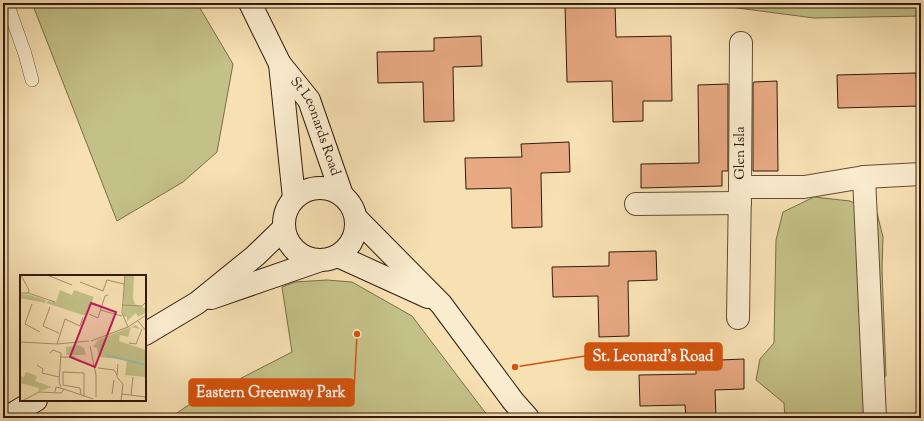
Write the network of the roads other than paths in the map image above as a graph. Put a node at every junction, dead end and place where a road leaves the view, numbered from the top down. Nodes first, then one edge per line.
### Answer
1 (7, 3) edge
2 (250, 3) edge
3 (741, 43) dead end
4 (280, 64) junction
5 (32, 80) dead end
6 (921, 174) edge
7 (864, 176) junction
8 (342, 195) junction
9 (740, 195) junction
10 (294, 198) junction
11 (636, 204) dead end
12 (356, 218) junction
13 (283, 229) junction
14 (328, 258) junction
15 (197, 303) junction
16 (441, 304) junction
17 (738, 318) dead end
18 (146, 333) edge
19 (34, 401) edge
20 (6, 418) edge
21 (528, 418) edge
22 (875, 418) edge

1 - 5 lane
2 - 4 street, St Leonards Road
3 - 9 street, Glen Isla
4 - 8 street, St Leonards Road
4 - 10 street, St Leonards Road
6 - 7 street, Glen Isla
7 - 9 street, Glen Isla
7 - 22 street
8 - 10 street
8 - 12 street
9 - 11 street
9 - 17 street
10 - 13 street
12 - 14 street
12 - 16 street
13 - 14 street
13 - 15 street
14 - 15 street
14 - 16 street
15 - 18 street
16 - 21 street
19 - 20 street

